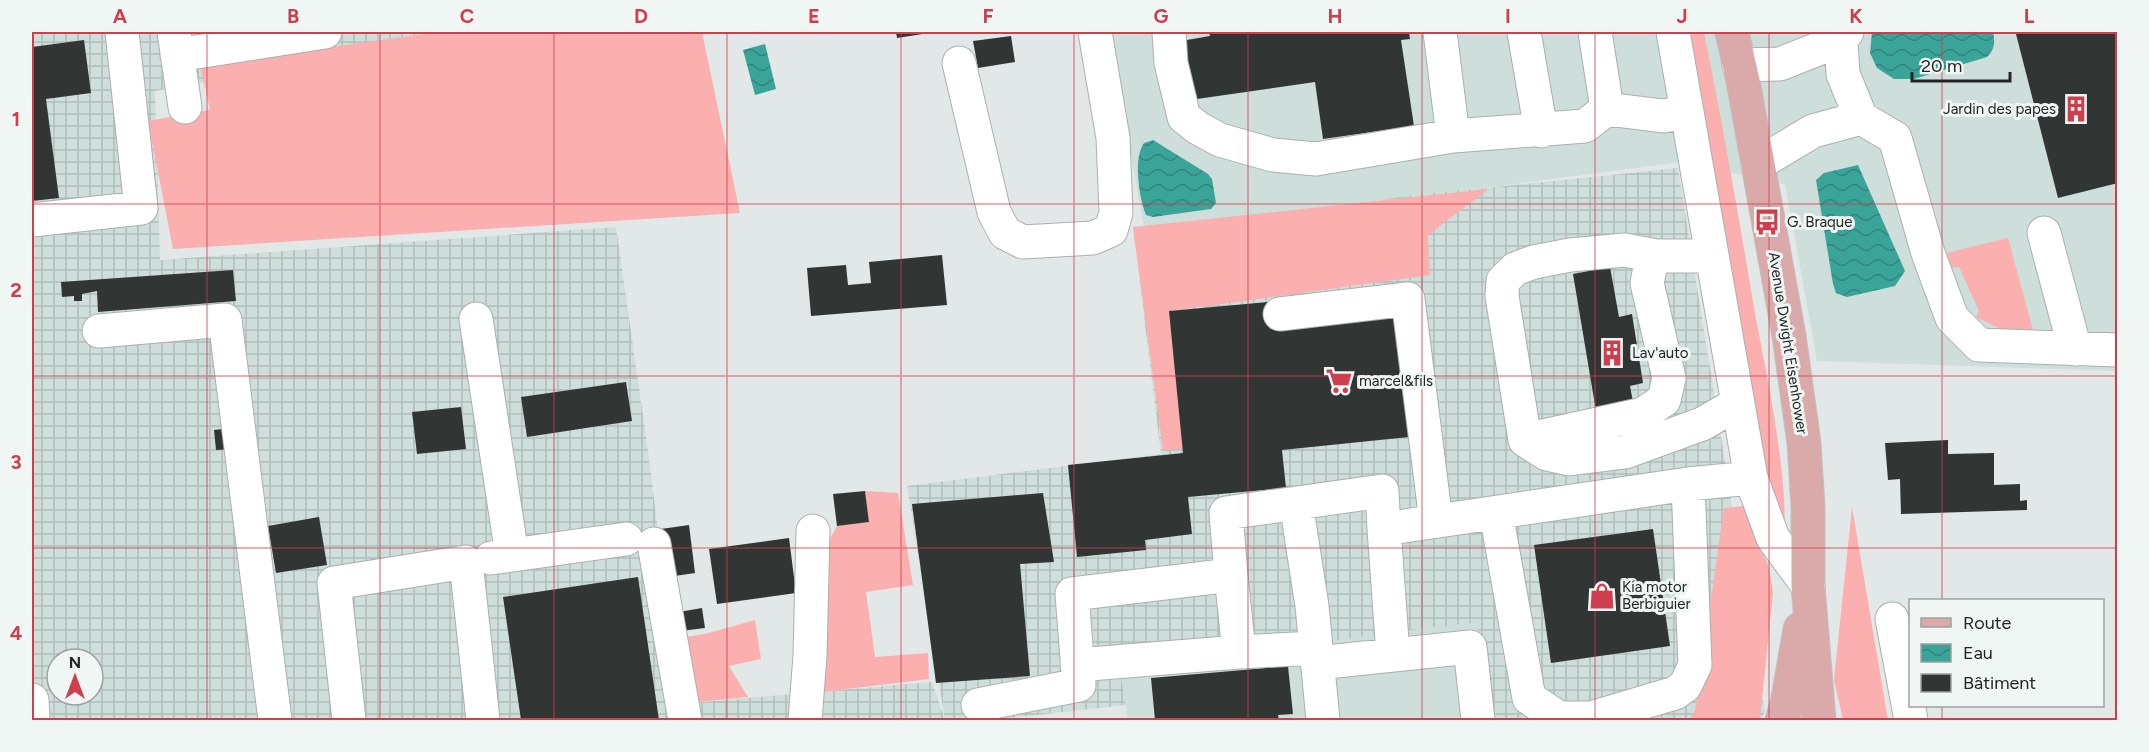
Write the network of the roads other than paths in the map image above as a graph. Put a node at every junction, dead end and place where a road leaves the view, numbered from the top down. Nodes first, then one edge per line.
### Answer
1 (122, 32) edge
2 (325, 32) edge
3 (1095, 32) edge
4 (1169, 32) edge
5 (1440, 32) edge
6 (1524, 32) edge
7 (1595, 32) edge
8 (1673, 32) edge
9 (1732, 32) edge
10 (1844, 36) edge
11 (176, 43) edge
12 (959, 63) dead end
13 (1739, 65) junction
14 (184, 107) dead end
15 (1607, 108) junction
16 (1687, 112) junction
17 (1861, 118) junction
18 (1541, 130) junction
19 (1453, 136) junction
20 (1758, 164) junction
21 (32, 220) edge
22 (2044, 233) dead end
23 (1656, 256) junction
24 (1713, 256) junction
25 (1280, 314) dead end
26 (477, 319) dead end
27 (99, 331) dead end
28 (2075, 349) junction
29 (2118, 350) edge
30 (1737, 404) junction
31 (1525, 440) junction
32 (1750, 478) junction
33 (1688, 484) junction
34 (1296, 503) junction
35 (1496, 513) junction
36 (1436, 521) junction
37 (1384, 529) junction
38 (813, 531) dead end
39 (512, 555) junction
40 (466, 562) junction
41 (1231, 575) junction
42 (1808, 586) junction
43 (1892, 619) dead end
44 (1239, 652) junction
45 (1316, 655) junction
46 (1393, 655) junction
47 (1077, 665) junction
48 (32, 700) edge
49 (978, 705) dead end
50 (33, 720) edge
51 (274, 720) edge
52 (349, 720) edge
53 (483, 720) edge
54 (685, 720) edge
55 (805, 720) edge
56 (1323, 720) edge
57 (1478, 720) edge
58 (1782, 720) edge
59 (1819, 720) edge
60 (1911, 720) edge

1 - 21 lane
2 - 11 lane
3 - 12 lane
4 - 19 lane
5 - 19 lane
6 - 18 lane
7 - 15 lane
8 - 16 lane
9 - 13 main road, Avenue Dwight Eisenhower
10 - 13 lane
10 - 17 lane
11 - 14 lane
13 - 20 main road, Avenue Dwight Eisenhower
15 - 16 lane
15 - 18 lane
16 - 24 lane
17 - 20 lane
17 - 28 lane
18 - 19 lane
20 - 42 main road, Avenue Dwight Eisenhower
22 - 28 lane
23 - 24 lane
23 - 31 lane
23 - 31 lane
24 - 30 lane
25 - 36 lane
26 - 39 lane
27 - 51 lane
28 - 29 lane
30 - 31 lane
30 - 32 lane
32 - 33 lane
32 - 42 lane
33 - 35 lane
33 - 35 lane
34 - 37 lane
34 - 41 lane
34 - 45 lane
35 - 36 lane
36 - 37 lane
37 - 46 lane
38 - 55 lane
39 - 40 lane
39 - 54 lane
40 - 52 lane
40 - 53 lane
41 - 44 lane
41 - 47 lane
42 - 58 main road, Avenue Dwight Eisenhower
42 - 59 main road, Avenue Dwight Eisenhower
43 - 60 lane
44 - 45 lane
44 - 47 lane
45 - 46 lane
45 - 56 lane
46 - 57 lane
47 - 49 lane
48 - 50 lane

